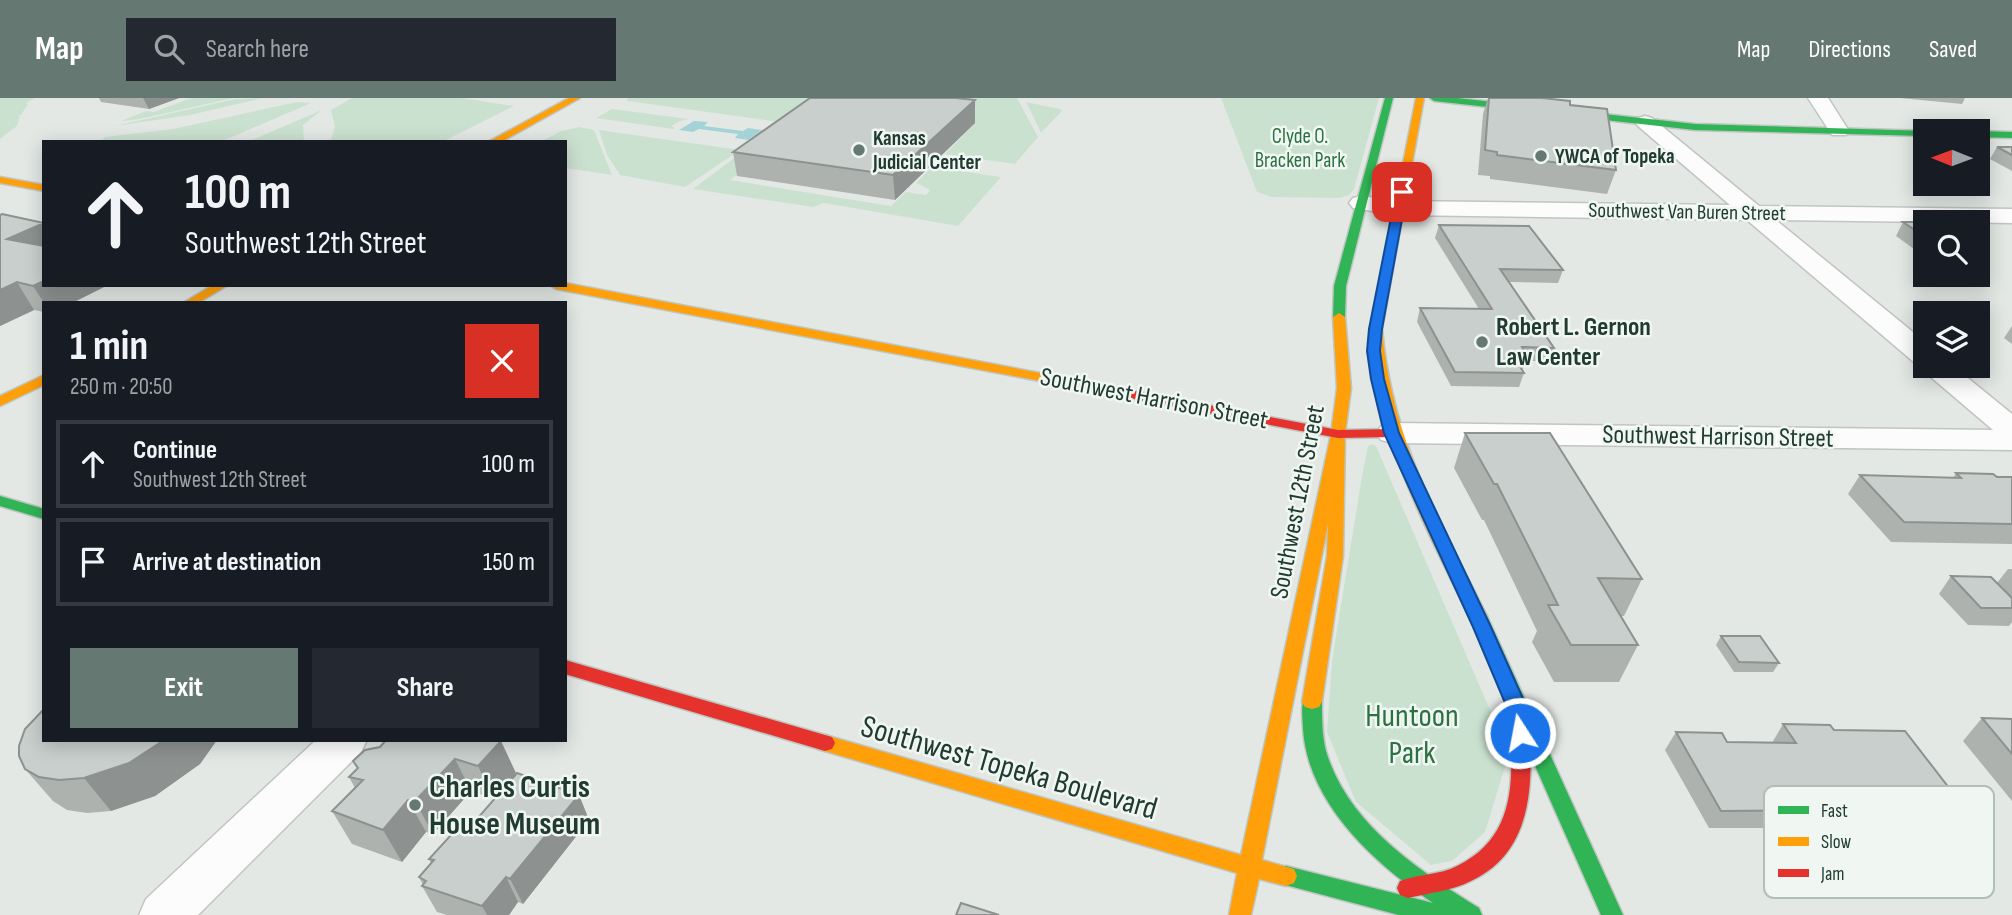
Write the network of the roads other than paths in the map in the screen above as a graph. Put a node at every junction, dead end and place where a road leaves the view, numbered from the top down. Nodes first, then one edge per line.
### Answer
1 (576, 98) edge
2 (1389, 98) edge
3 (1420, 98) edge
4 (1434, 98) edge
5 (1818, 98) edge
6 (1645, 122) junction
7 (1839, 131) junction
8 (1913, 133) edge
9 (1990, 134) edge
10 (2012, 135) edge
11 (497, 140) edge
12 (0, 180) edge
13 (42, 188) edge
14 (1361, 203) junction
15 (1398, 208) junction
16 (1753, 212) junction
17 (2012, 216) edge
18 (218, 287) edge
19 (566, 287) edge
20 (193, 301) edge
21 (1913, 347) edge
22 (1949, 378) edge
23 (42, 380) edge
24 (0, 402) edge
25 (2012, 430) edge
26 (1392, 433) junction
27 (1338, 434) junction
28 (2012, 440) edge
29 (0, 501) edge
30 (42, 513) edge
31 (567, 668) edge
32 (1518, 710) junction
33 (343, 742) edge
34 (1250, 866) junction
35 (1421, 885) junction
36 (1368, 897) junction
37 (164, 915) edge
38 (1240, 915) edge
39 (1401, 915) edge
40 (1439, 915) edge
41 (1471, 915) edge
42 (1612, 915) edge

1 - 11 main road
2 - 14 main road, Southwest 12th Street
3 - 15 main road
4 - 6 main road
5 - 7 street
6 - 7 main road
6 - 16 street
7 - 8 main road
9 - 10 main road
12 - 13 main road
14 - 15 street, Southwest Van Buren Street
14 - 27 main road, Southwest 12th Street
15 - 16 street, Southwest Van Buren Street
15 - 26 main road
16 - 17 street, Southwest Van Buren Street
16 - 21 street
18 - 20 main road
19 - 27 main road, Southwest Harrison Street
22 - 25 street
23 - 24 main road
26 - 27 main road, Southwest Harrison Street
26 - 28 street, Southwest Harrison Street
26 - 32 main road
27 - 34 main road, Southwest 12th Street
27 - 35 main road
29 - 30 main road
31 - 34 main road, Southwest Topeka Boulevard
32 - 35 main road
32 - 42 main road
33 - 37 street
34 - 36 main road, Southwest Topeka Boulevard
34 - 38 main road, Southwest 12th Street
35 - 36 main road
35 - 41 main road
36 - 39 main road
36 - 40 main road, Southwest Topeka Boulevard

